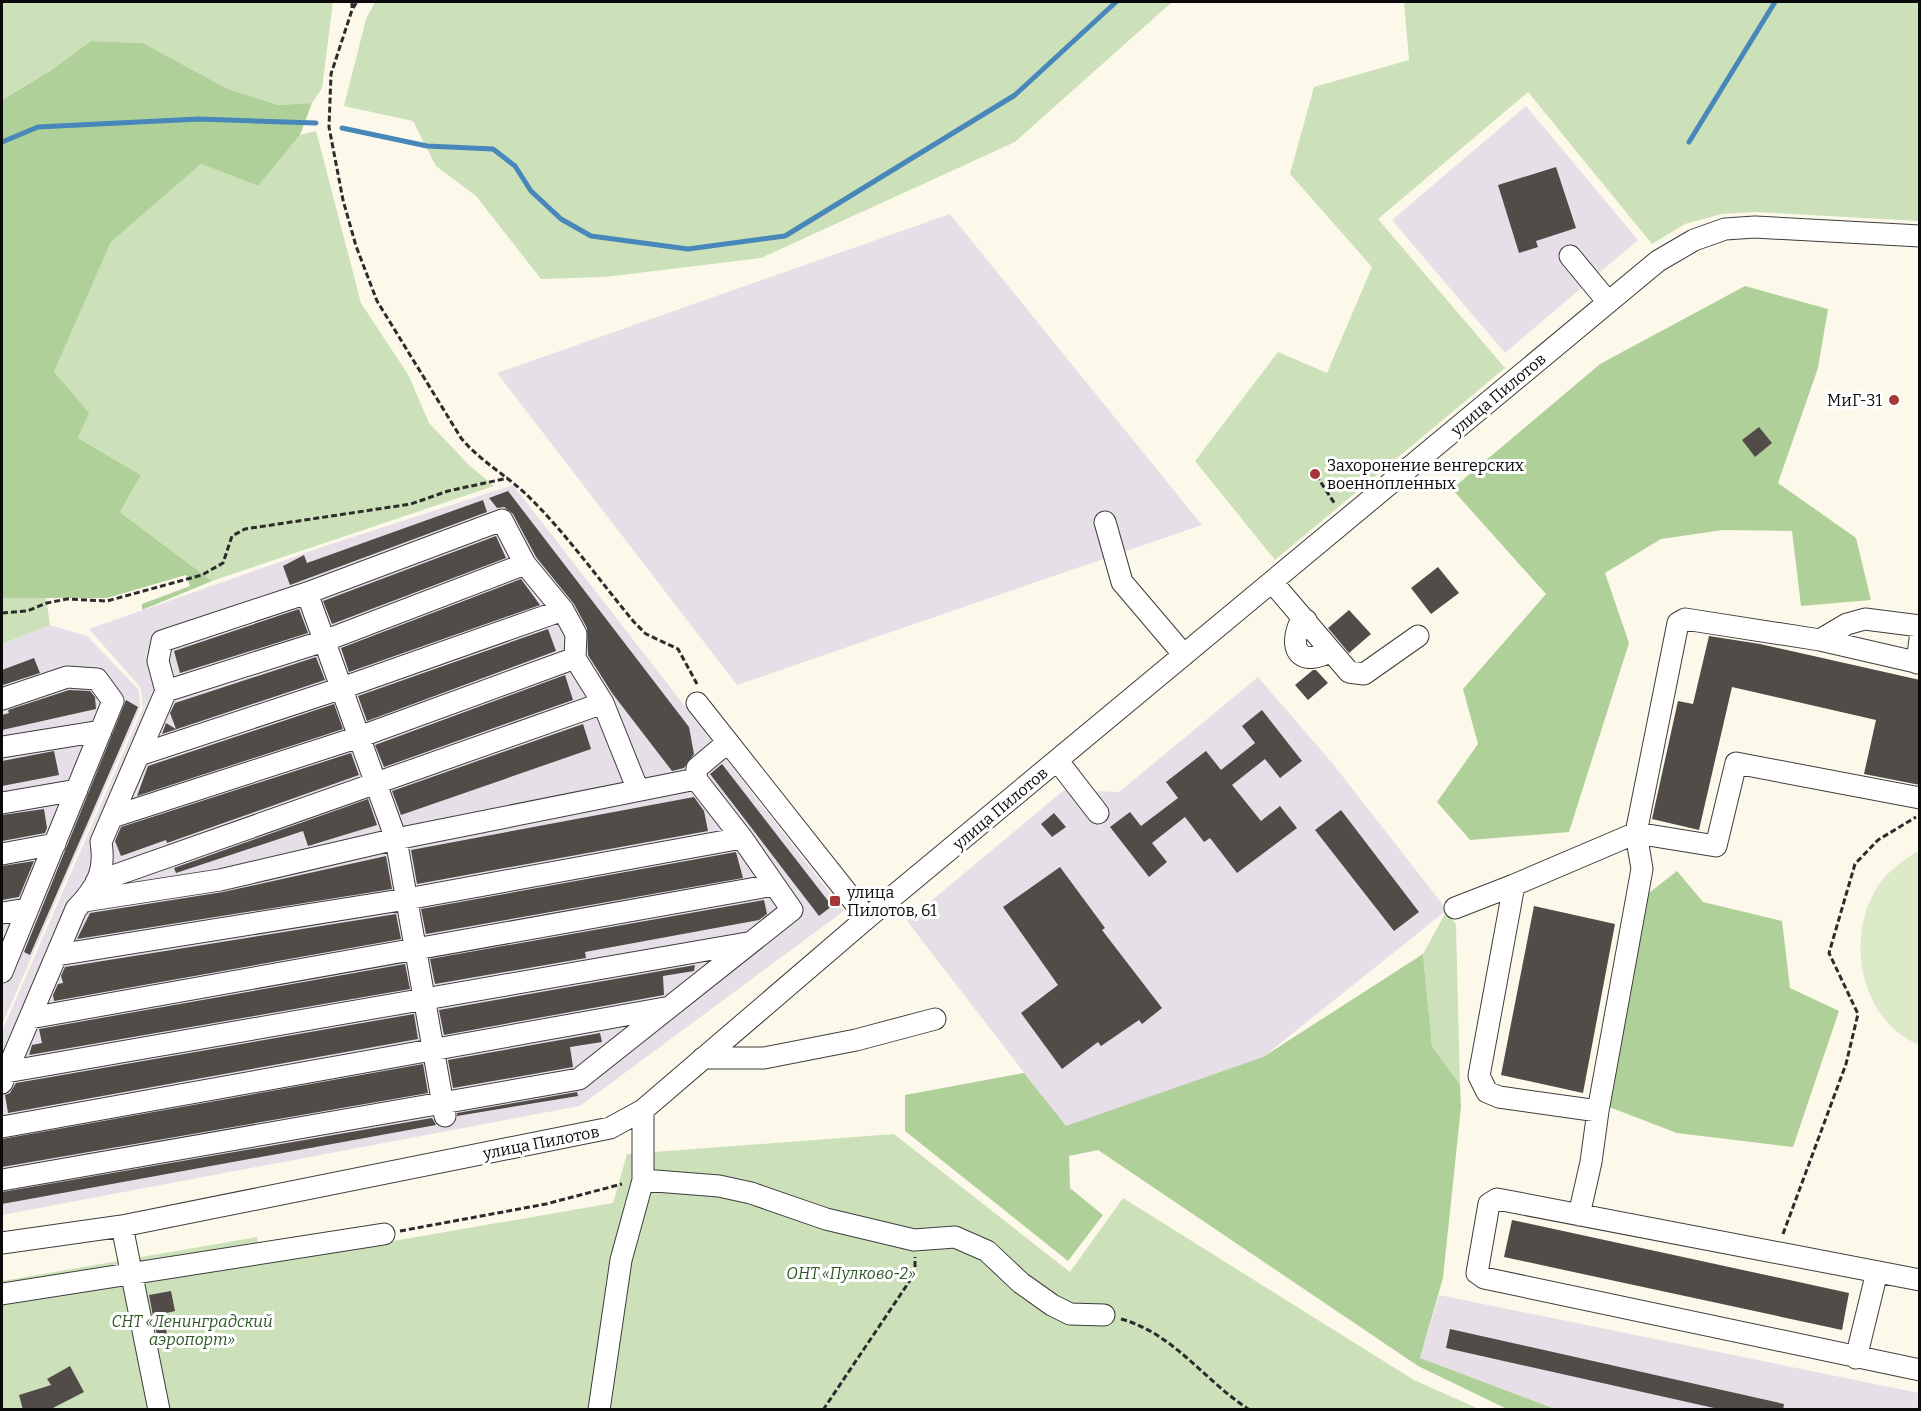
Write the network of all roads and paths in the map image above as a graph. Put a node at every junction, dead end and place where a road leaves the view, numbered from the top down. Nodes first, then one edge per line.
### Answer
1 (352, 2) edge
2 (357, 2) edge
3 (352, 10) junction
4 (1920, 236) edge
5 (1570, 256) dead end
6 (1608, 302) junction
7 (1316, 475) dead end
8 (508, 478) junction
9 (1346, 520) junction
10 (1105, 522) dead end
11 (525, 564) junction
12 (1272, 582) junction
13 (308, 593) junction
14 (563, 610) junction
15 (2, 613) edge
16 (1920, 626) edge
17 (1418, 636) dead end
18 (1920, 639) edge
19 (1820, 640) junction
20 (324, 641) junction
21 (1184, 655) junction
22 (575, 658) junction
23 (1918, 663) edge
24 (342, 688) junction
25 (166, 692) junction
26 (2, 699) edge
27 (603, 703) junction
28 (697, 703) joint
29 (101, 731) junction
30 (359, 737) junction
31 (728, 742) junction
32 (2, 747) edge
33 (139, 754) junction
34 (1057, 760) junction
35 (696, 779) junction
36 (377, 785) junction
37 (77, 790) junction
38 (638, 790) junction
39 (1920, 798) edge
40 (2, 803) edge
41 (1098, 813) dead end
42 (1920, 815) edge
43 (112, 817) junction
44 (1636, 833) junction
45 (742, 838) junction
46 (396, 839) junction
47 (55, 844) junction
48 (2, 854) edge
49 (96, 882) junction
50 (774, 885) junction
51 (1514, 885) junction
52 (407, 898) junction
53 (84, 901) junction
54 (1455, 908) dead end
55 (27, 909) junction
56 (2, 913) edge
57 (867, 918) junction
58 (751, 942) junction
59 (416, 950) junction
60 (57, 955) junction
61 (2, 970) edge
62 (425, 1000) junction
63 (669, 1007) junction
64 (30, 1018) junction
65 (935, 1019) dead end
66 (434, 1050) junction
67 (703, 1059) junction
68 (4, 1077) edge
69 (444, 1108) junction
70 (643, 1110) junction
71 (1598, 1111) junction
72 (2, 1127) edge
73 (2, 1180) edge
74 (643, 1180) junction
75 (1579, 1215) junction
76 (123, 1226) junction
77 (384, 1234) joint
78 (914, 1240) junction
79 (2, 1243) edge
80 (1776, 1252) junction
81 (1877, 1272) junction
82 (132, 1274) junction
83 (1920, 1280) edge
84 (2, 1294) edge
85 (1104, 1315) joint
86 (1856, 1358) junction
87 (1920, 1370) edge
88 (159, 1410) edge
89 (599, 1410) edge
90 (823, 1410) edge
91 (1250, 1410) edge

1 - 3 path
2 - 3 path
3 - 8 path
4 - 6 street, улица Пилотов
5 - 6 street
6 - 9 street, улица Пилотов
7 - 9 path
8 - 15 path
8 - 28 path
9 - 12 street, улица Пилотов
10 - 21 street
11 - 13 street
11 - 14 street
11 - 20 street
12 - 17 street
12 - 21 street, улица Пилотов
13 - 20 street
13 - 25 street
14 - 22 street
14 - 24 street
16 - 19 street
18 - 23 street
19 - 23 street
19 - 44 street
20 - 24 street
20 - 25 street
21 - 34 street, улица Пилотов
22 - 27 street
22 - 30 street
24 - 30 street
24 - 33 street
25 - 33 street
26 - 29 street
27 - 36 street
27 - 38 street
28 - 31 street
29 - 32 street
29 - 37 street
30 - 36 street
30 - 43 street
31 - 35 street
31 - 57 street
33 - 43 street
34 - 41 street
34 - 57 street, улица Пилотов
35 - 38 street
35 - 45 street
36 - 46 street
36 - 49 street
37 - 40 street
37 - 47 street
38 - 46 street
39 - 44 street
42 - 80 path
43 - 49 street
44 - 51 street
44 - 71 street
45 - 50 street
45 - 52 street
46 - 52 street
46 - 53 street
47 - 48 street
47 - 55 street
49 - 53 street
50 - 58 street
50 - 59 street
51 - 54 street
51 - 71 street
52 - 59 street
52 - 60 street
53 - 60 street
55 - 56 street
55 - 61 street
57 - 67 street, улица Пилотов
58 - 62 street
58 - 63 street
59 - 62 street
59 - 64 street
60 - 64 street
62 - 66 street
62 - 68 street
63 - 66 street
63 - 69 street
64 - 68 street
65 - 67 street
66 - 69 street
66 - 72 street
67 - 70 street, улица Пилотов
69 - 73 street
70 - 74 street
70 - 76 street, улица Пилотов
71 - 75 street
74 - 77 path
74 - 78 street
74 - 89 street
75 - 80 street
75 - 86 street
76 - 79 street, улица Пилотов
76 - 82 street
77 - 82 street
78 - 85 street
78 - 90 path
80 - 81 street
81 - 83 street
81 - 86 street
82 - 84 street
82 - 88 street
85 - 91 path
86 - 87 street

